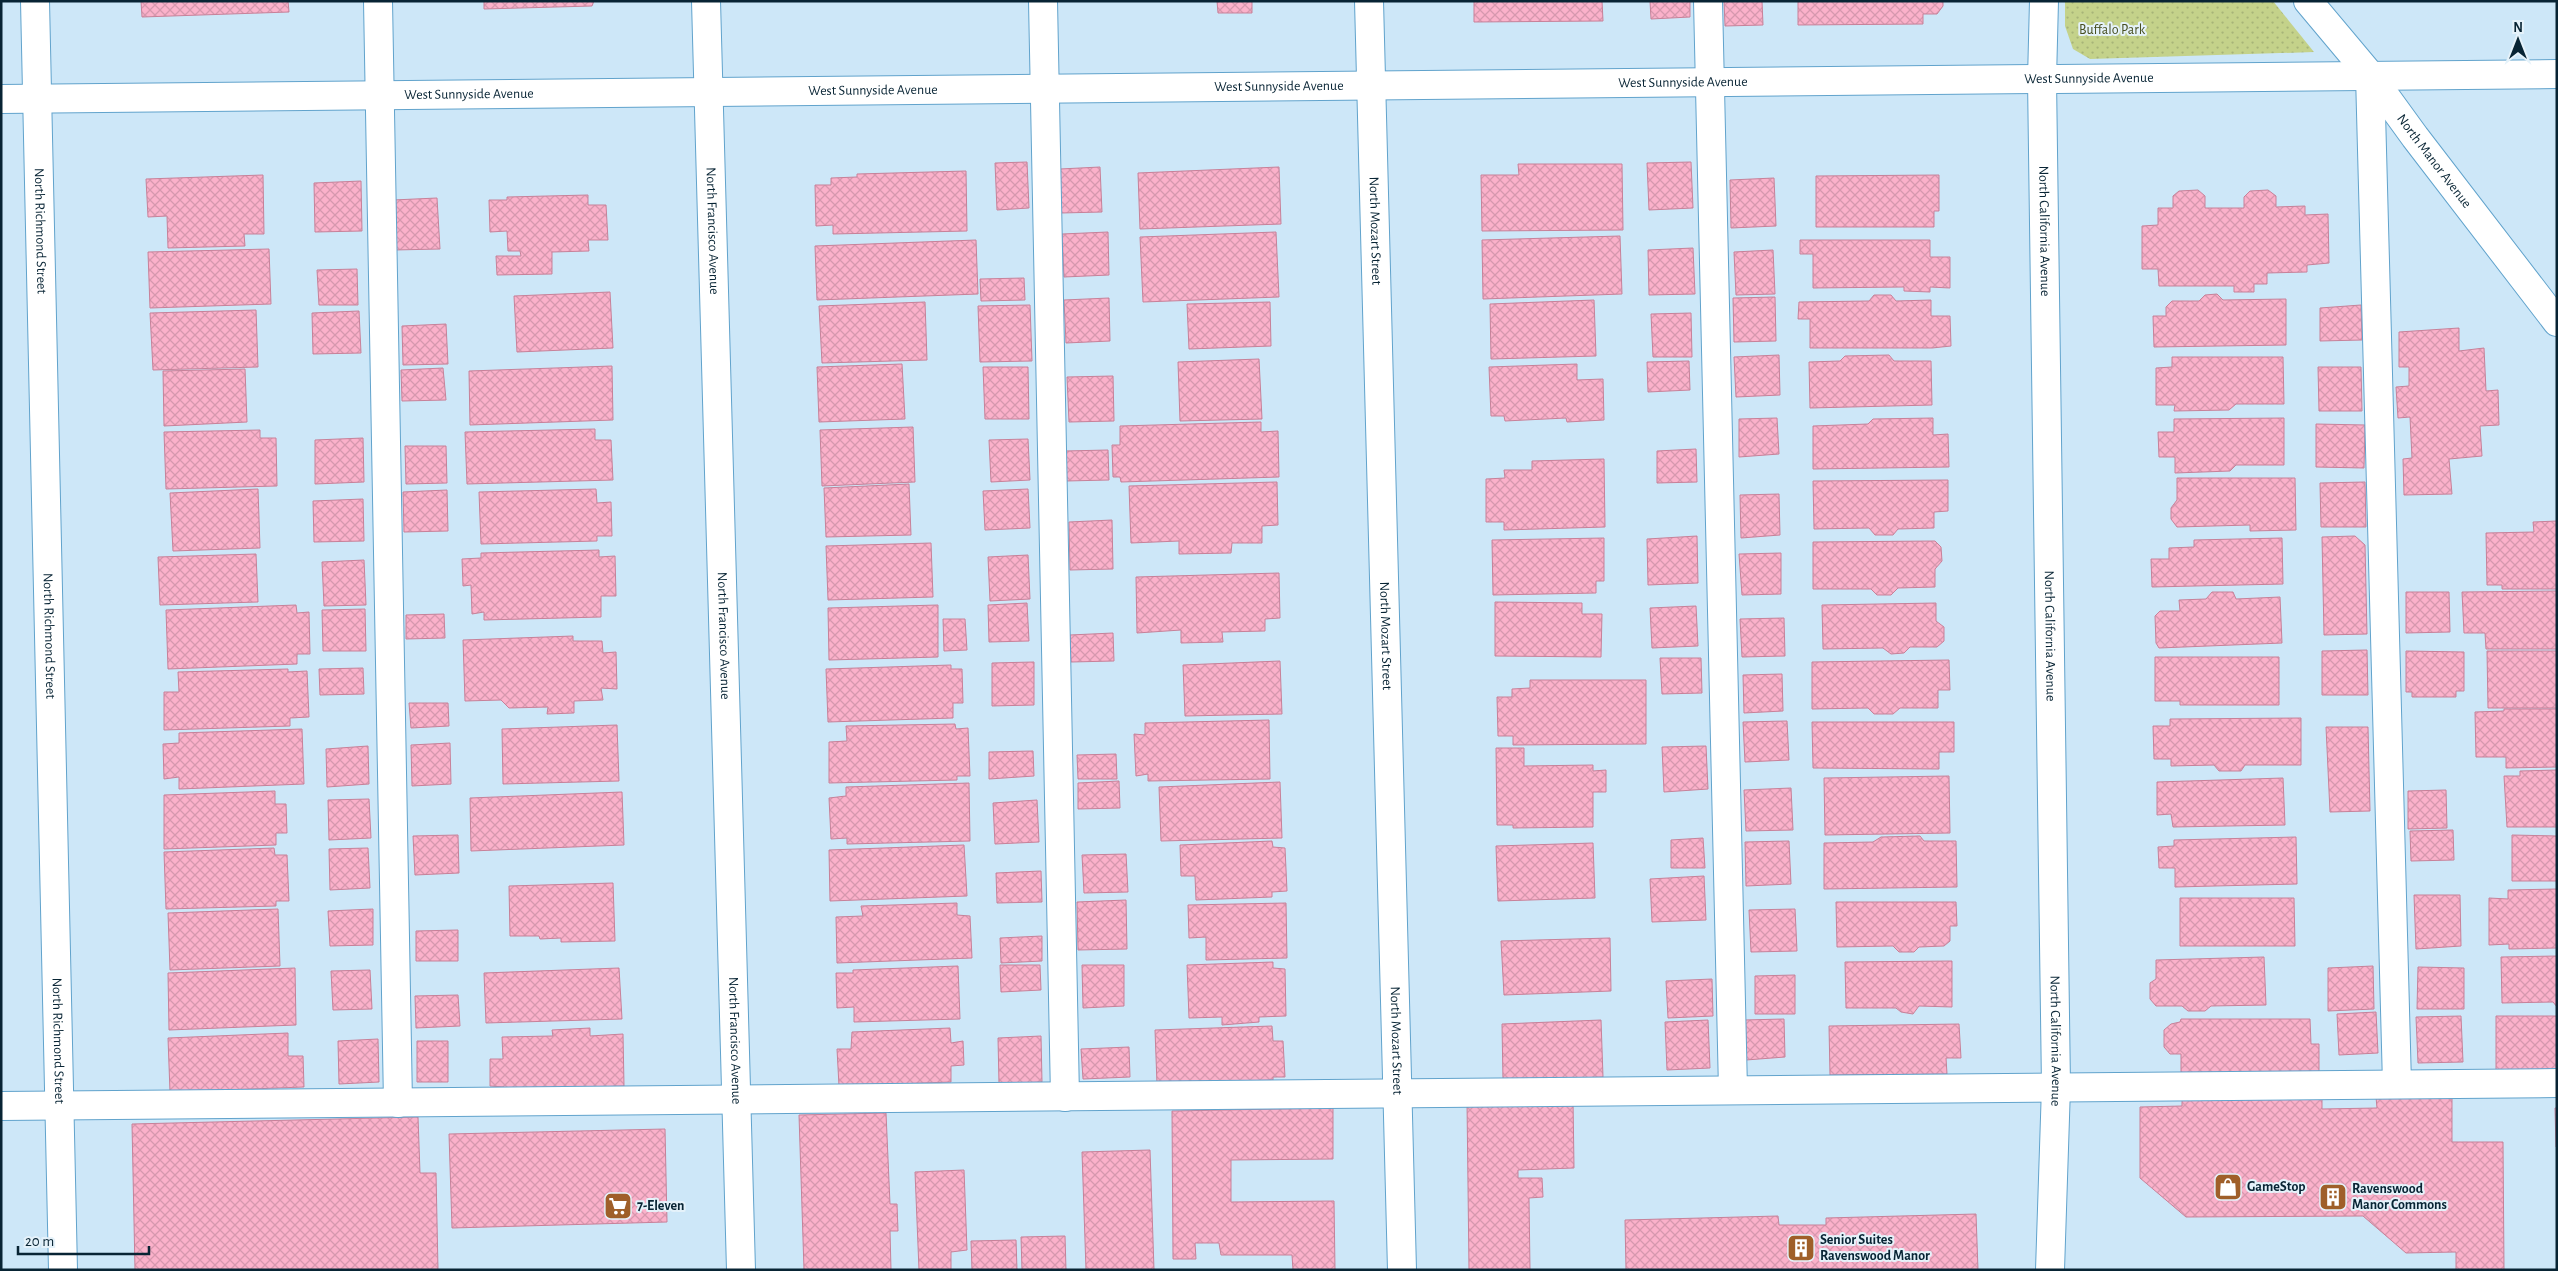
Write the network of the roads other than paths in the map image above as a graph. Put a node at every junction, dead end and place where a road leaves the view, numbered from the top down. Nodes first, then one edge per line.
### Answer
1 (35, 1) edge
2 (378, 1) edge
3 (706, 1) edge
4 (1042, 1) edge
5 (1369, 1) edge
6 (1708, 1) edge
7 (2044, 1) edge
8 (2308, 1) edge
9 (2557, 74) edge
10 (2370, 75) junction
11 (2042, 79) junction
12 (1710, 82) junction
13 (1372, 85) junction
14 (1045, 88) junction
15 (709, 92) junction
16 (381, 94) junction
17 (1, 98) edge
18 (37, 98) junction
19 (2557, 322) edge
20 (2557, 1083) edge
21 (2396, 1084) junction
22 (2056, 1087) junction
23 (1733, 1090) junction
24 (1397, 1093) junction
25 (1065, 1097) junction
26 (736, 1100) junction
27 (398, 1103) junction
28 (1, 1106) edge
29 (60, 1106) junction
30 (64, 1270) edge
31 (741, 1270) edge
32 (1402, 1270) edge
33 (2050, 1270) edge

1 - 18 street, North Richmond Street
2 - 16 street
3 - 15 street, North Francisco Avenue
4 - 14 street
5 - 13 street, North Mozart Street
6 - 12 street
7 - 11 street, North California Avenue
8 - 10 street, North Manor Avenue
9 - 10 street, West Sunnyside Avenue
10 - 11 street, West Sunnyside Avenue
10 - 19 street, North Manor Avenue
10 - 21 street
11 - 12 street, West Sunnyside Avenue
11 - 22 street, North California Avenue
12 - 13 street, West Sunnyside Avenue
12 - 23 street
13 - 14 street, West Sunnyside Avenue
13 - 24 street, North Mozart Street
14 - 15 street, West Sunnyside Avenue
14 - 25 street
15 - 16 street, West Sunnyside Avenue
15 - 26 street, North Francisco Avenue
16 - 18 street, West Sunnyside Avenue
16 - 27 street
17 - 18 street, West Sunnyside Avenue
18 - 29 street, North Richmond Street
20 - 21 street
21 - 22 street
22 - 23 street
22 - 33 street, North California Avenue
23 - 24 street
24 - 25 street
24 - 32 street, North Mozart Street
25 - 26 street
26 - 27 street
26 - 31 street, North Francisco Avenue
27 - 29 street
28 - 29 street
29 - 30 street, North Richmond Street

